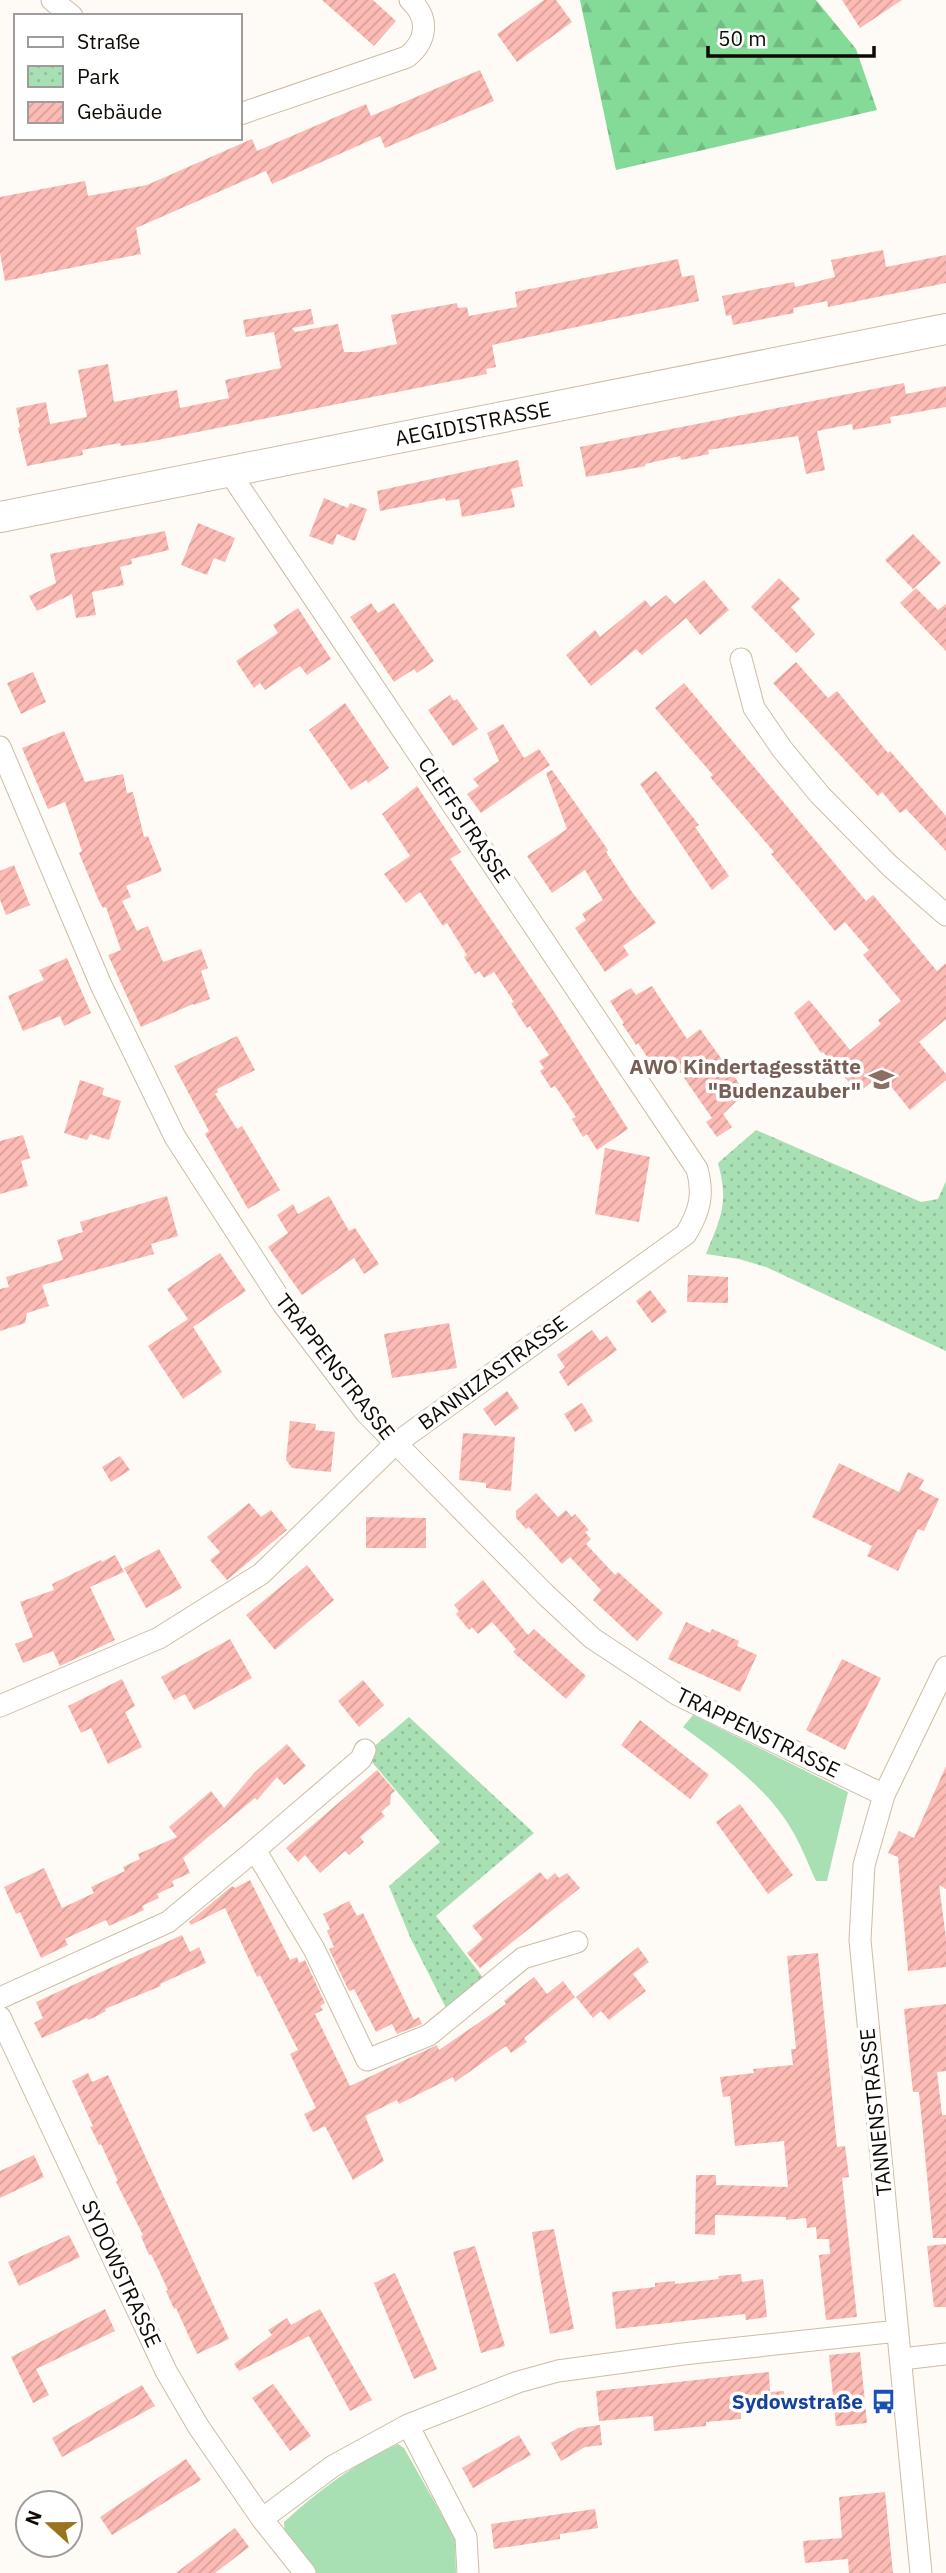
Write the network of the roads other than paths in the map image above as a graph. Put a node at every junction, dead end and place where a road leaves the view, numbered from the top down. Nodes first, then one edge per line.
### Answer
1 (52, 0) edge
2 (410, 0) edge
3 (70, 14) edge
4 (242, 113) edge
5 (946, 329) edge
6 (230, 473) junction
7 (0, 517) edge
8 (741, 659) dead end
9 (0, 747) edge
10 (946, 915) edge
11 (696, 1168) joint
12 (396, 1444) junction
13 (946, 1667) edge
14 (0, 1706) edge
15 (365, 1750) dead end
16 (884, 1795) junction
17 (255, 1850) junction
18 (577, 1942) dead end
19 (0, 1998) edge
20 (0, 2017) edge
21 (898, 2331) junction
22 (946, 2354) edge
23 (902, 2359) junction
24 (408, 2425) junction
25 (262, 2519) junction
26 (305, 2573) edge
27 (468, 2573) edge
28 (921, 2573) edge

1 - 3 street
2 - 4 street
5 - 6 street, AEGIDISTRASSE
6 - 7 street, AEGIDISTRASSE
6 - 11 street, CLEFFSTRASSE
8 - 10 street
9 - 12 street, TRAPPENSTRASSE
11 - 12 street, BANNIZASTRASSE
12 - 14 street, BANNIZASTRASSE
12 - 16 street, TRAPPENSTRASSE
13 - 16 street, TANNENSTRASSE
15 - 17 street
16 - 21 street, TANNENSTRASSE
17 - 18 street
17 - 19 street
20 - 25 street, SYDOWSTRASSE
21 - 23 street, TANNENSTRASSE
21 - 24 street
22 - 23 street
23 - 28 street, TANNENSTRASSE
24 - 25 street
24 - 27 street
25 - 26 street, SYDOWSTRASSE

